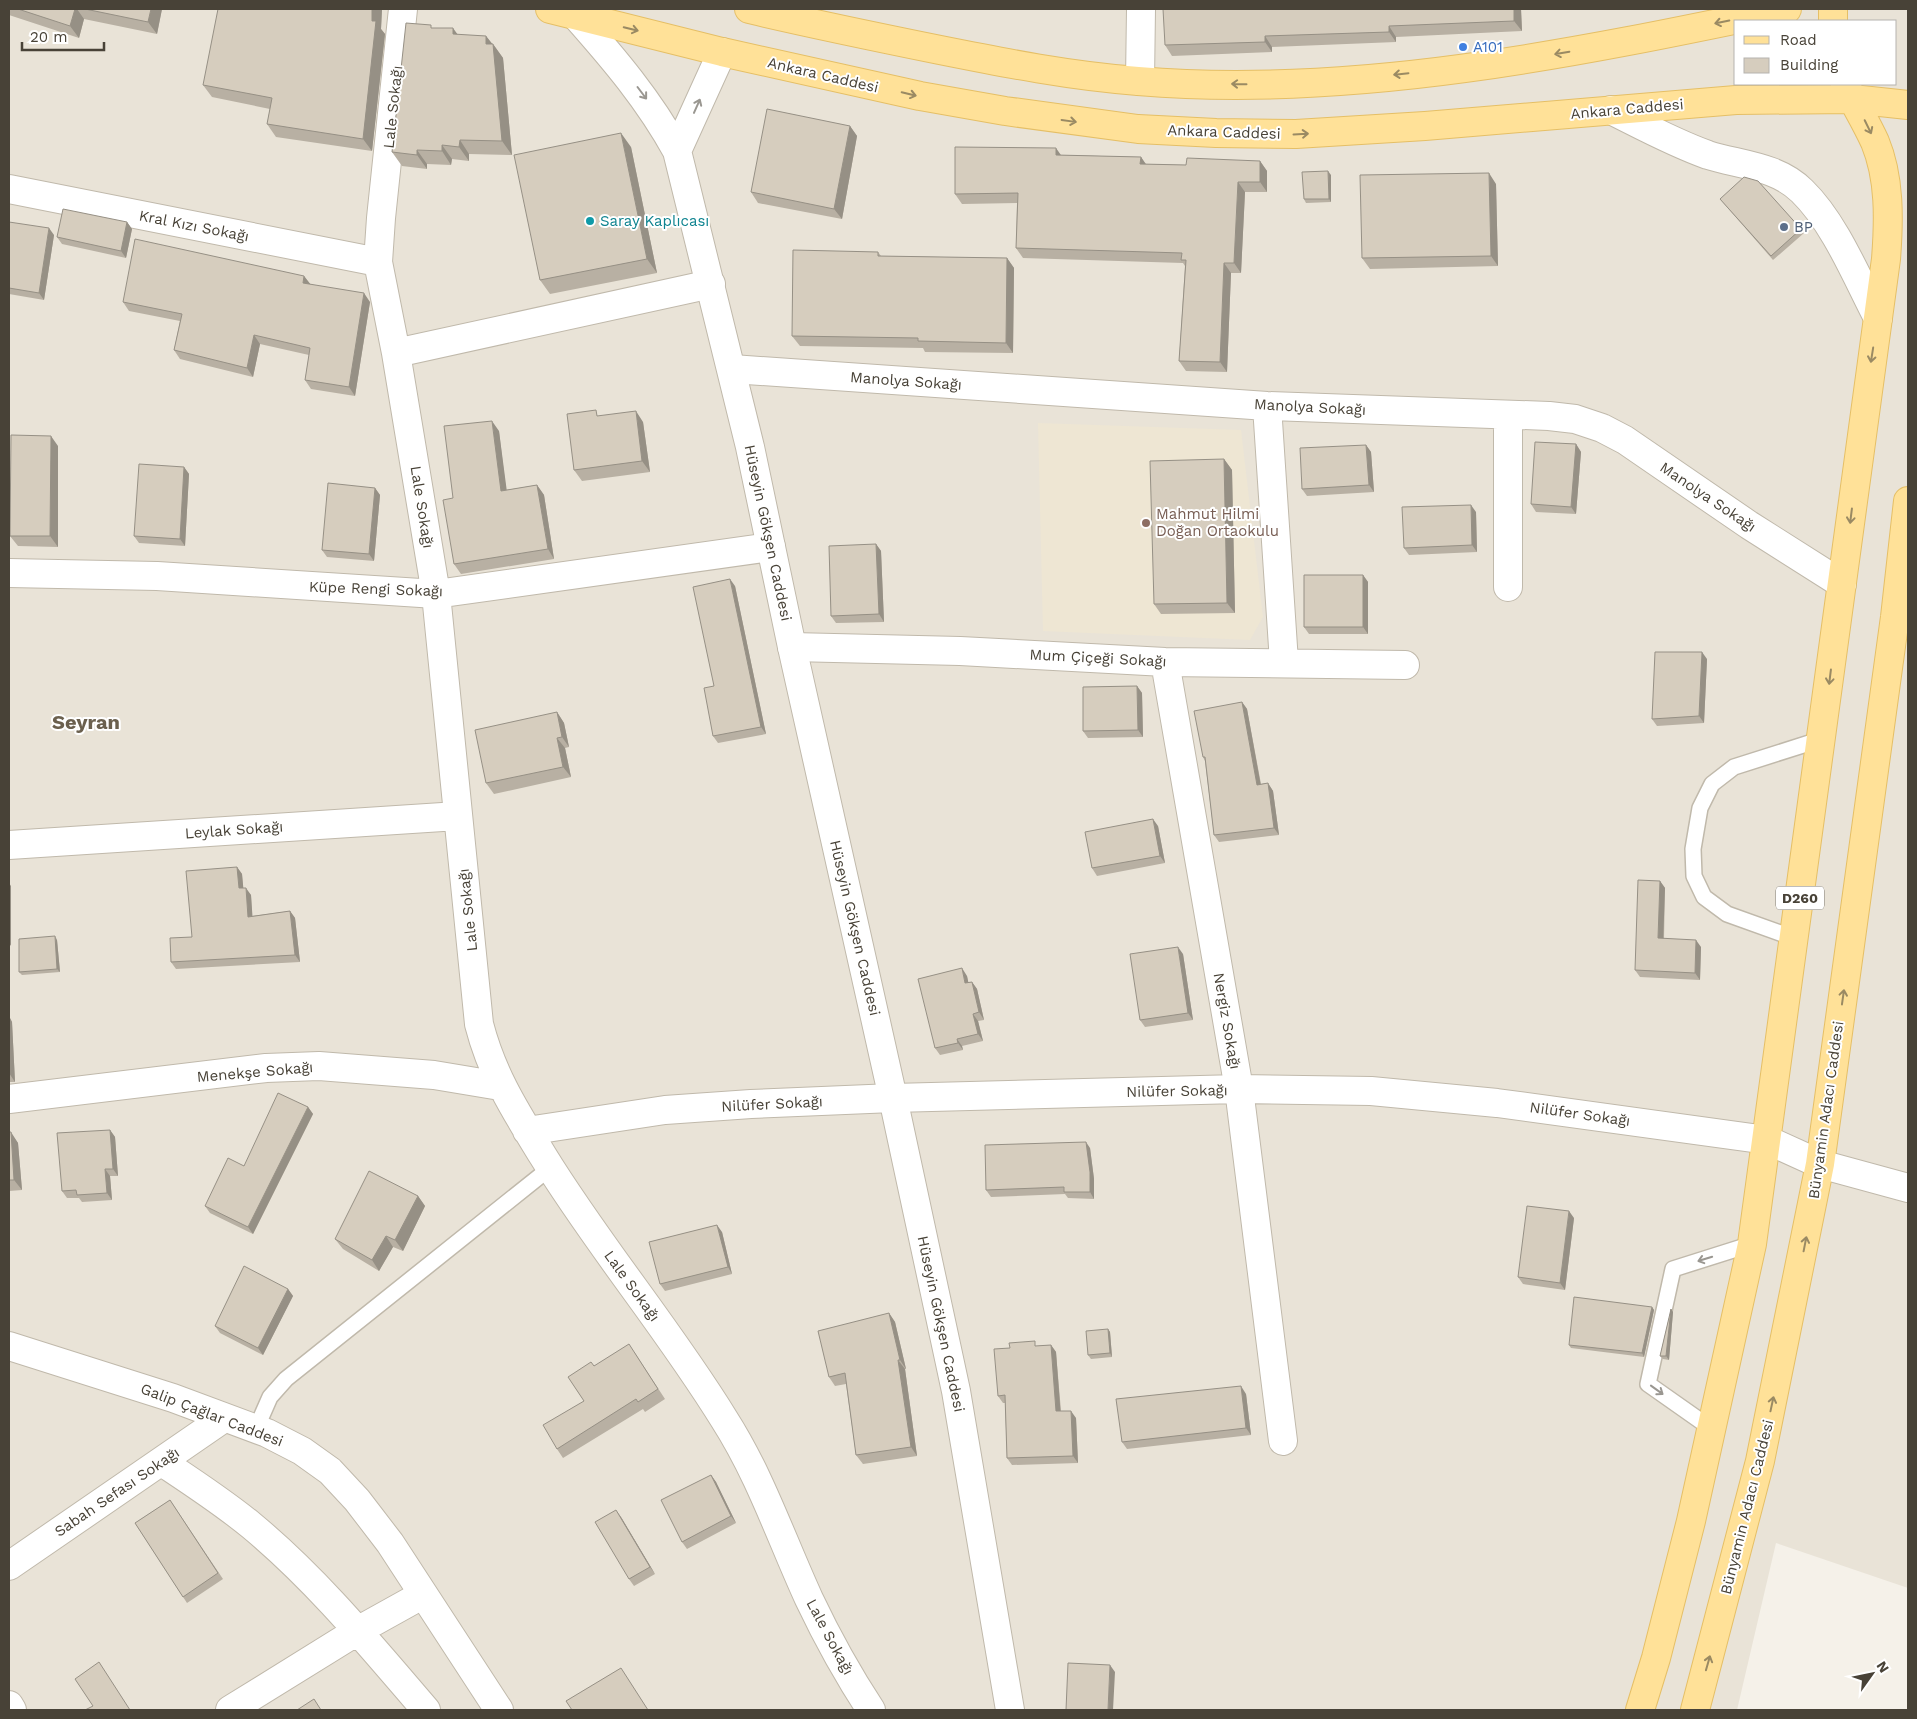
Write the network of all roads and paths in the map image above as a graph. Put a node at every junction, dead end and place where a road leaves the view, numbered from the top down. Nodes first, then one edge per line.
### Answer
1 (403, 9) edge
2 (550, 9) edge
3 (749, 9) edge
4 (1141, 9) edge
5 (1787, 9) edge
6 (576, 16) junction
7 (1734, 20) edge
8 (1735, 20) edge
9 (722, 52) junction
10 (1140, 81) junction
11 (1848, 91) edge
12 (1908, 105) edge
13 (1611, 110) junction
14 (677, 151) junction
15 (9, 189) edge
16 (378, 262) junction
17 (710, 284) junction
18 (1878, 318) junction
19 (396, 353) junction
20 (732, 369) junction
21 (1267, 406) junction
22 (1508, 416) junction
23 (1908, 501) edge
24 (771, 547) junction
25 (9, 573) edge
26 (1842, 584) junction
27 (1508, 587) dead end
28 (436, 594) junction
29 (1902, 618) edge
30 (792, 647) junction
31 (1165, 662) junction
32 (1284, 662) junction
33 (1405, 665) dead end
34 (1822, 739) junction
35 (458, 816) junction
36 (9, 845) edge
37 (1794, 938) junction
38 (500, 1086) junction
39 (1239, 1089) junction
40 (893, 1098) junction
41 (9, 1099) edge
42 (527, 1131) junction
43 (1767, 1140) junction
44 (1820, 1164) junction
45 (550, 1168) junction
46 (1908, 1188) edge
47 (1752, 1244) junction
48 (9, 1346) edge
49 (224, 1418) junction
50 (256, 1429) junction
51 (1712, 1429) junction
52 (1283, 1441) dead end
53 (162, 1462) junction
54 (9, 1566) edge
55 (422, 1595) junction
56 (359, 1630) junction
57 (9, 1705) edge
58 (12, 1710) edge
59 (230, 1710) edge
60 (426, 1710) edge
61 (499, 1710) edge
62 (872, 1710) edge
63 (1010, 1710) edge
64 (1640, 1710) edge
65 (1695, 1710) edge

1 - 16 street, Lale Sokağı
2 - 6 main road, Ankara Caddesi
3 - 10 main road
4 - 10 street
5 -> 8 main road
6 -> 9 main road, Ankara Caddesi
6 -> 14 street, Hüseyin Gökşen Caddesi
7 -> 10 main road
9 -> 13 main road, Ankara Caddesi
14 -> 9 street
11 - 12 main road, Ankara Caddesi
11 - 13 main road, Ankara Caddesi
11 -> 18 main road, D260
13 - 18 street
14 - 17 street, Hüseyin Gökşen Caddesi
15 - 16 street, Kral Kızı Sokağı
16 - 19 street, Lale Sokağı
17 - 19 street
17 - 20 street, Hüseyin Gökşen Caddesi
18 -> 26 main road, D260
19 - 28 street, Lale Sokağı
20 - 21 street, Manolya Sokağı
20 - 24 street, Hüseyin Gökşen Caddesi
21 - 22 street, Manolya Sokağı
21 - 32 street
22 - 26 street, Manolya Sokağı
22 - 27 street
23 - 29 main road, Bünyamin Adacı Caddesi
24 - 28 street, Küpe Rengi Sokağı
24 - 30 street, Hüseyin Gökşen Caddesi
25 - 28 street, Küpe Rengi Sokağı
26 -> 34 main road, D260
28 - 35 street, Lale Sokağı
44 -> 29 main road, Bünyamin Adacı Caddesi
30 - 31 street, Mum Çiçeği Sokağı
30 - 40 street, Hüseyin Gökşen Caddesi
31 - 32 street, Mum Çiçeği Sokağı
31 - 39 street, Nergiz Sokağı
32 - 33 street, Mum Çiçeği Sokağı
34 - 37 main road, D260
34 - 37 lane
35 - 36 street, Leylak Sokağı
35 - 38 street, Lale Sokağı
37 - 43 main road, D260
38 - 41 street, Menekşe Sokağı
38 - 42 street, Lale Sokağı
39 - 40 street, Nilüfer Sokağı
39 - 43 street, Nilüfer Sokağı
39 - 52 street, Nergiz Sokağı
40 - 42 street, Nilüfer Sokağı
40 - 63 street, Hüseyin Gökşen Caddesi
42 - 45 street, Lale Sokağı
43 - 44 street, Nilüfer Sokağı
43 - 47 main road, D260
44 - 46 street, Nilüfer Sokağı
65 -> 44 main road, Bünyamin Adacı Caddesi
45 - 50 lane
45 - 62 street, Lale Sokağı
47 - 51 main road, D260
47 -> 51 lane
48 - 49 street, Galip Çağlar Caddesi
49 - 50 street, Galip Çağlar Caddesi
49 - 53 street, Sabah Sefası Sokağı
50 - 55 street, Galip Çağlar Caddesi
51 - 64 main road, D260
53 - 54 street, Sabah Sefası Sokağı
53 - 56 street
55 - 56 street
55 - 61 street, Galip Çağlar Caddesi
56 - 59 street
56 - 60 street
57 - 58 street

